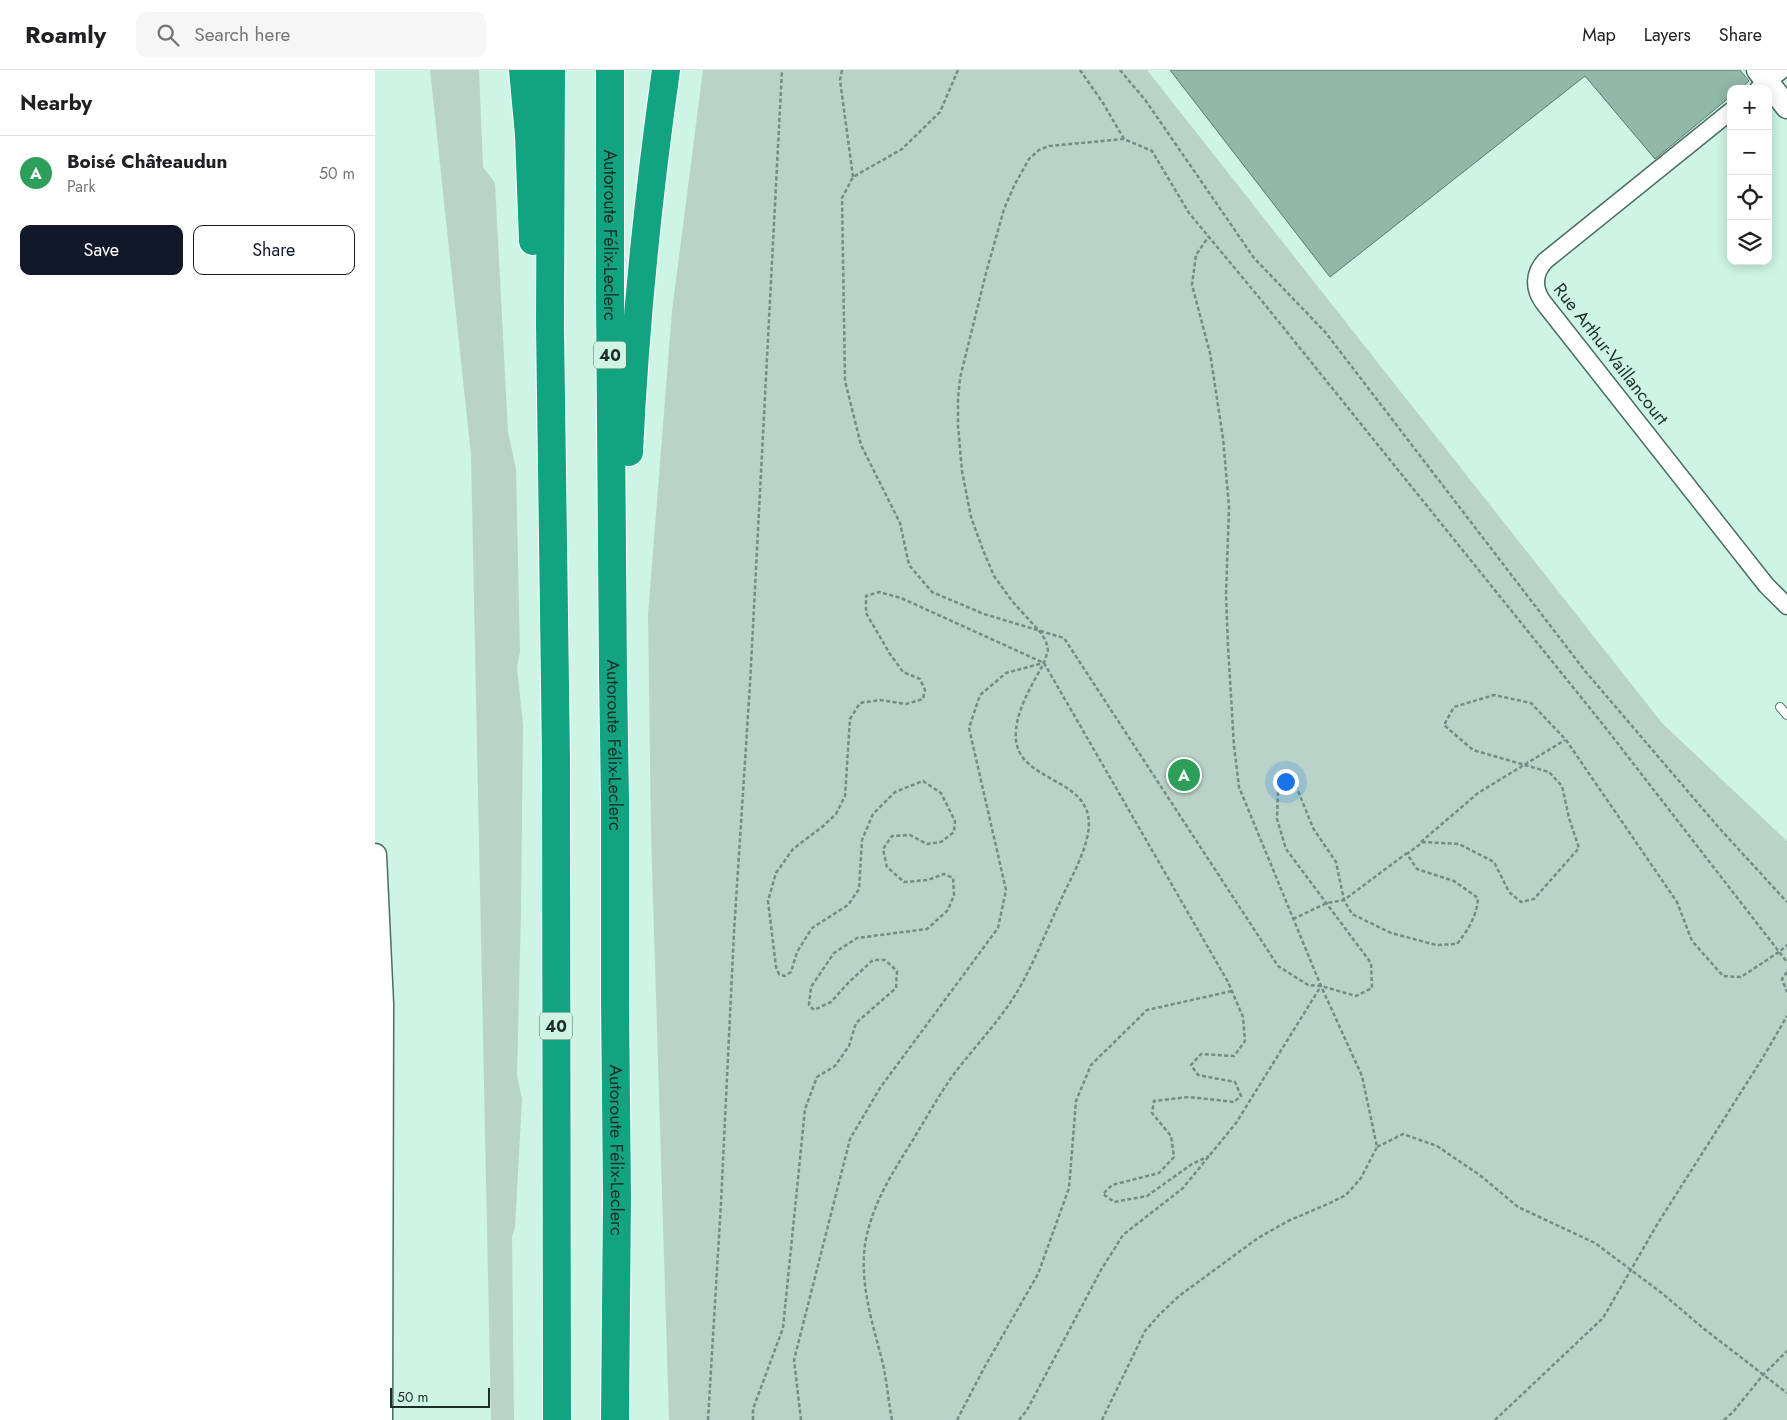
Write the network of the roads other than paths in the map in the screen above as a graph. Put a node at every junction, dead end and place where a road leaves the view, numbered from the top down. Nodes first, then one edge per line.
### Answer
1 (523, 70) edge
2 (551, 70) edge
3 (610, 70) edge
4 (666, 70) edge
5 (1766, 78) edge
6 (1787, 107) edge
7 (1727, 114) edge
8 (1787, 606) edge
9 (554, 632) junction
10 (612, 640) junction
11 (1780, 707) dead end
12 (1787, 715) edge
13 (375, 855) edge
14 (378, 995) edge
15 (378, 1093) edge
16 (378, 1240) edge
17 (381, 1420) edge
18 (557, 1420) edge
19 (615, 1420) edge

1 - 9 highway
2 - 9 highway, 40
3 - 10 highway, Autoroute Félix-Leclerc / 40
4 - 10 highway
5 - 6 street
7 - 8 street, Rue Arthur-Vaillancourt
9 - 18 highway, 40
10 - 19 highway, Autoroute Félix-Leclerc / 40
11 - 12 lane
13 - 14 street
14 - 15 street
15 - 16 street
16 - 17 street

